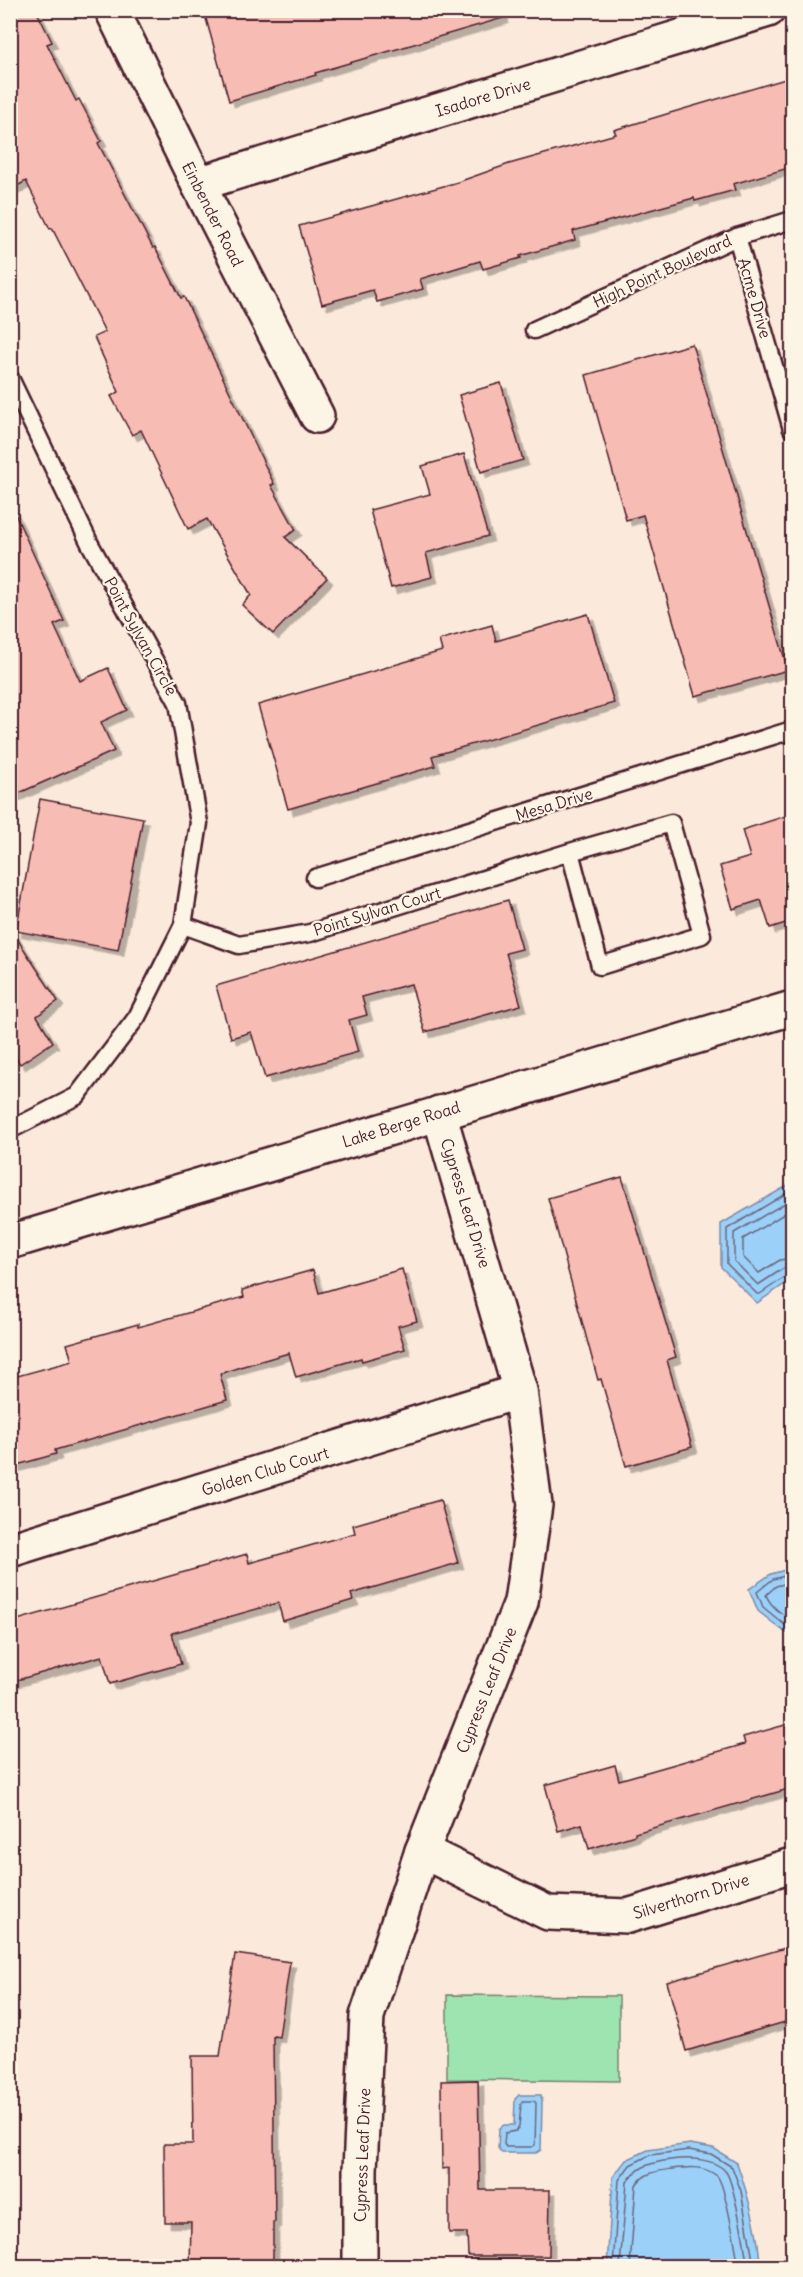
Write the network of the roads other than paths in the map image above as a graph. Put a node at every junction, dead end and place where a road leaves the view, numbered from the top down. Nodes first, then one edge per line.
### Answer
1 (112, 10) edge
2 (768, 10) edge
3 (198, 184) junction
4 (792, 220) edge
5 (737, 237) junction
6 (534, 330) dead end
7 (10, 378) edge
8 (317, 416) dead end
9 (792, 429) edge
10 (792, 730) edge
11 (570, 852) junction
12 (315, 878) dead end
13 (183, 925) junction
14 (792, 1008) edge
15 (439, 1113) junction
16 (10, 1130) edge
17 (10, 1242) edge
18 (520, 1391) junction
19 (10, 1550) edge
20 (422, 1851) junction
21 (792, 1865) edge
22 (360, 2266) edge

1 - 3 street, Einbender Road
2 - 3 street, Isadore Drive
3 - 8 street, Einbender Road
4 - 5 lane, High Point Boulevard
5 - 6 lane, High Point Boulevard
5 - 9 lane, Acme Drive
7 - 13 lane, Point Sylvan Circle
10 - 12 lane, Mesa Drive
11 - 11 lane, Point Sylvan Court
11 - 13 lane, Point Sylvan Court
13 - 16 lane, Point Sylvan Circle
14 - 15 street, Lake Berge Road
15 - 17 street, Lake Berge Road
15 - 18 street, Cypress Leaf Drive
18 - 19 street, Golden Club Court
18 - 20 street, Cypress Leaf Drive
20 - 21 street, Silverthorn Drive
20 - 22 street, Cypress Leaf Drive

